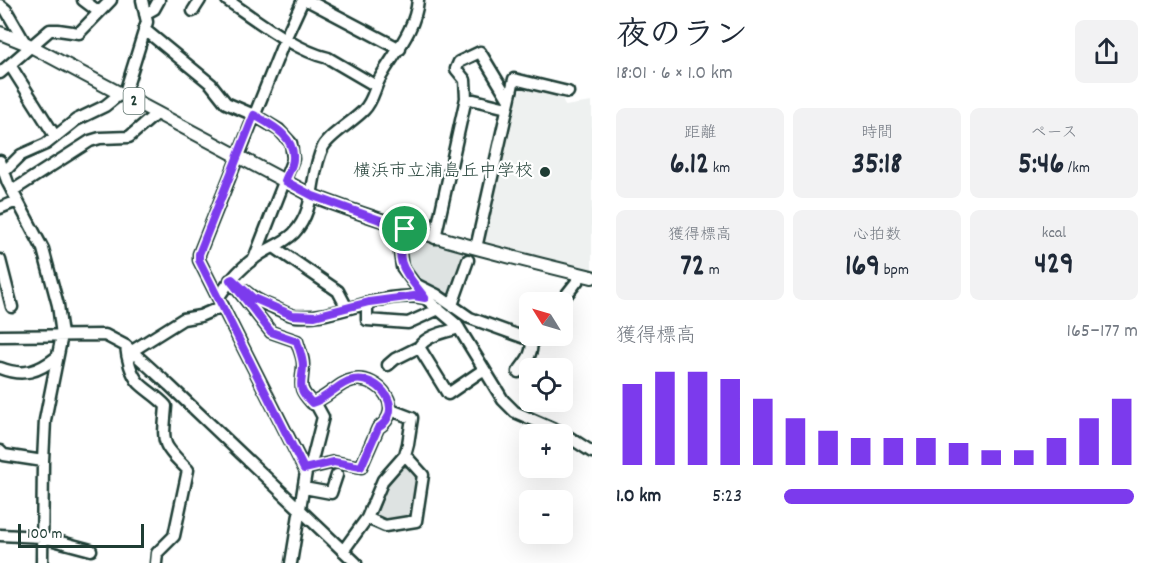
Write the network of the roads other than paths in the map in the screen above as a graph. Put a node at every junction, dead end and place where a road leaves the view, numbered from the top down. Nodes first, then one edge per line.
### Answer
1 (83, 0) edge
2 (111, 0) edge
3 (142, 0) edge
4 (159, 0) edge
5 (200, 0) edge
6 (227, 0) edge
7 (305, 0) edge
8 (418, 0) edge
9 (0, 5) edge
10 (193, 11) dead end
11 (99, 12) junction
12 (145, 14) junction
13 (144, 29) junction
14 (0, 33) edge
15 (285, 39) junction
16 (28, 44) junction
17 (400, 50) junction
18 (10, 65) junction
19 (0, 73) edge
20 (376, 86) junction
21 (567, 92) dead end
22 (122, 95) junction
23 (466, 98) junction
24 (508, 104) junction
25 (157, 113) junction
26 (254, 115) junction
27 (55, 136) junction
28 (238, 156) junction
29 (2, 172) edge
30 (285, 181) junction
31 (12, 190) junction
32 (313, 196) junction
33 (17, 201) junction
34 (0, 208) edge
35 (405, 229) junction
36 (435, 238) junction
37 (274, 247) junction
38 (476, 248) junction
39 (254, 259) junction
40 (0, 260) edge
41 (466, 263) dead end
42 (587, 276) edge
43 (231, 279) junction
44 (413, 282) junction
45 (571, 292) edge
46 (425, 298) junction
47 (220, 302) junction
48 (367, 303) junction
49 (452, 305) junction
50 (12, 307) dead end
51 (347, 308) junction
52 (439, 309) junction
53 (459, 328) junction
54 (519, 333) edge
55 (62, 335) junction
56 (0, 336) edge
57 (533, 346) edge
58 (419, 347) junction
59 (129, 349) junction
60 (57, 357) junction
61 (388, 365) dead end
62 (0, 368) edge
63 (483, 370) junction
64 (518, 372) dead end
65 (312, 403) junction
66 (391, 410) junction
67 (0, 451) edge
68 (592, 452) edge
69 (405, 455) junction
70 (43, 461) junction
71 (307, 468) junction
72 (337, 475) dead end
73 (304, 488) junction
74 (300, 510) junction
75 (367, 518) junction
76 (0, 535) edge
77 (42, 537) junction
78 (91, 550) dead end
79 (343, 551) junction
80 (42, 563) edge
81 (156, 563) edge
82 (291, 563) edge
83 (355, 563) edge

1 - 11 street
2 - 11 street
3 - 12 street
4 - 12 street
5 - 10 street
6 - 15 street
7 - 15 street
7 - 17 street
8 - 17 street
9 - 16 street
11 - 16 street
12 - 13 street
13 - 22 street
13 - 26 street
14 - 16 main road, 2
15 - 20 street
15 - 26 street
16 - 18 street
16 - 22 main road, 2
17 - 20 street
18 - 19 street
18 - 27 street
20 - 32 street
21 - 24 street
22 - 25 main road, 2
22 - 27 street
23 - 24 street
23 - 24 street
23 - 36 street
24 - 38 street
25 - 28 main road, 2
25 - 31 street
26 - 28 street
26 - 30 street
27 - 29 street
28 - 30 main road, 2
28 - 47 street
29 - 31 street
30 - 32 main road, 2
30 - 39 street
31 - 33 street
32 - 35 main road, 2
32 - 37 street
33 - 34 street
33 - 55 street
35 - 36 main road, 2
35 - 44 street
36 - 38 main road, 2
37 - 39 street
37 - 51 street
38 - 42 main road, 2
39 - 43 street
40 - 50 street
41 - 49 street
42 - 45 street
43 - 47 street
43 - 51 street
43 - 65 street
44 - 46 street
44 - 49 street
46 - 48 street
46 - 52 street
47 - 59 street
47 - 71 street
48 - 51 street
48 - 52 street
49 - 54 street
52 - 53 street
53 - 58 street
53 - 63 street
55 - 56 street
55 - 59 street
55 - 60 street
57 - 64 street
58 - 61 street
58 - 63 street
59 - 74 street
59 - 81 street
60 - 62 street
60 - 70 street
63 - 68 street
65 - 66 street
65 - 71 street
66 - 69 street
66 - 71 street
67 - 70 street
69 - 75 street
69 - 75 street
70 - 77 street
71 - 73 street
72 - 73 street
73 - 74 street
74 - 79 street
74 - 82 street
75 - 79 street
76 - 77 street
77 - 78 street
77 - 80 street
79 - 83 street

